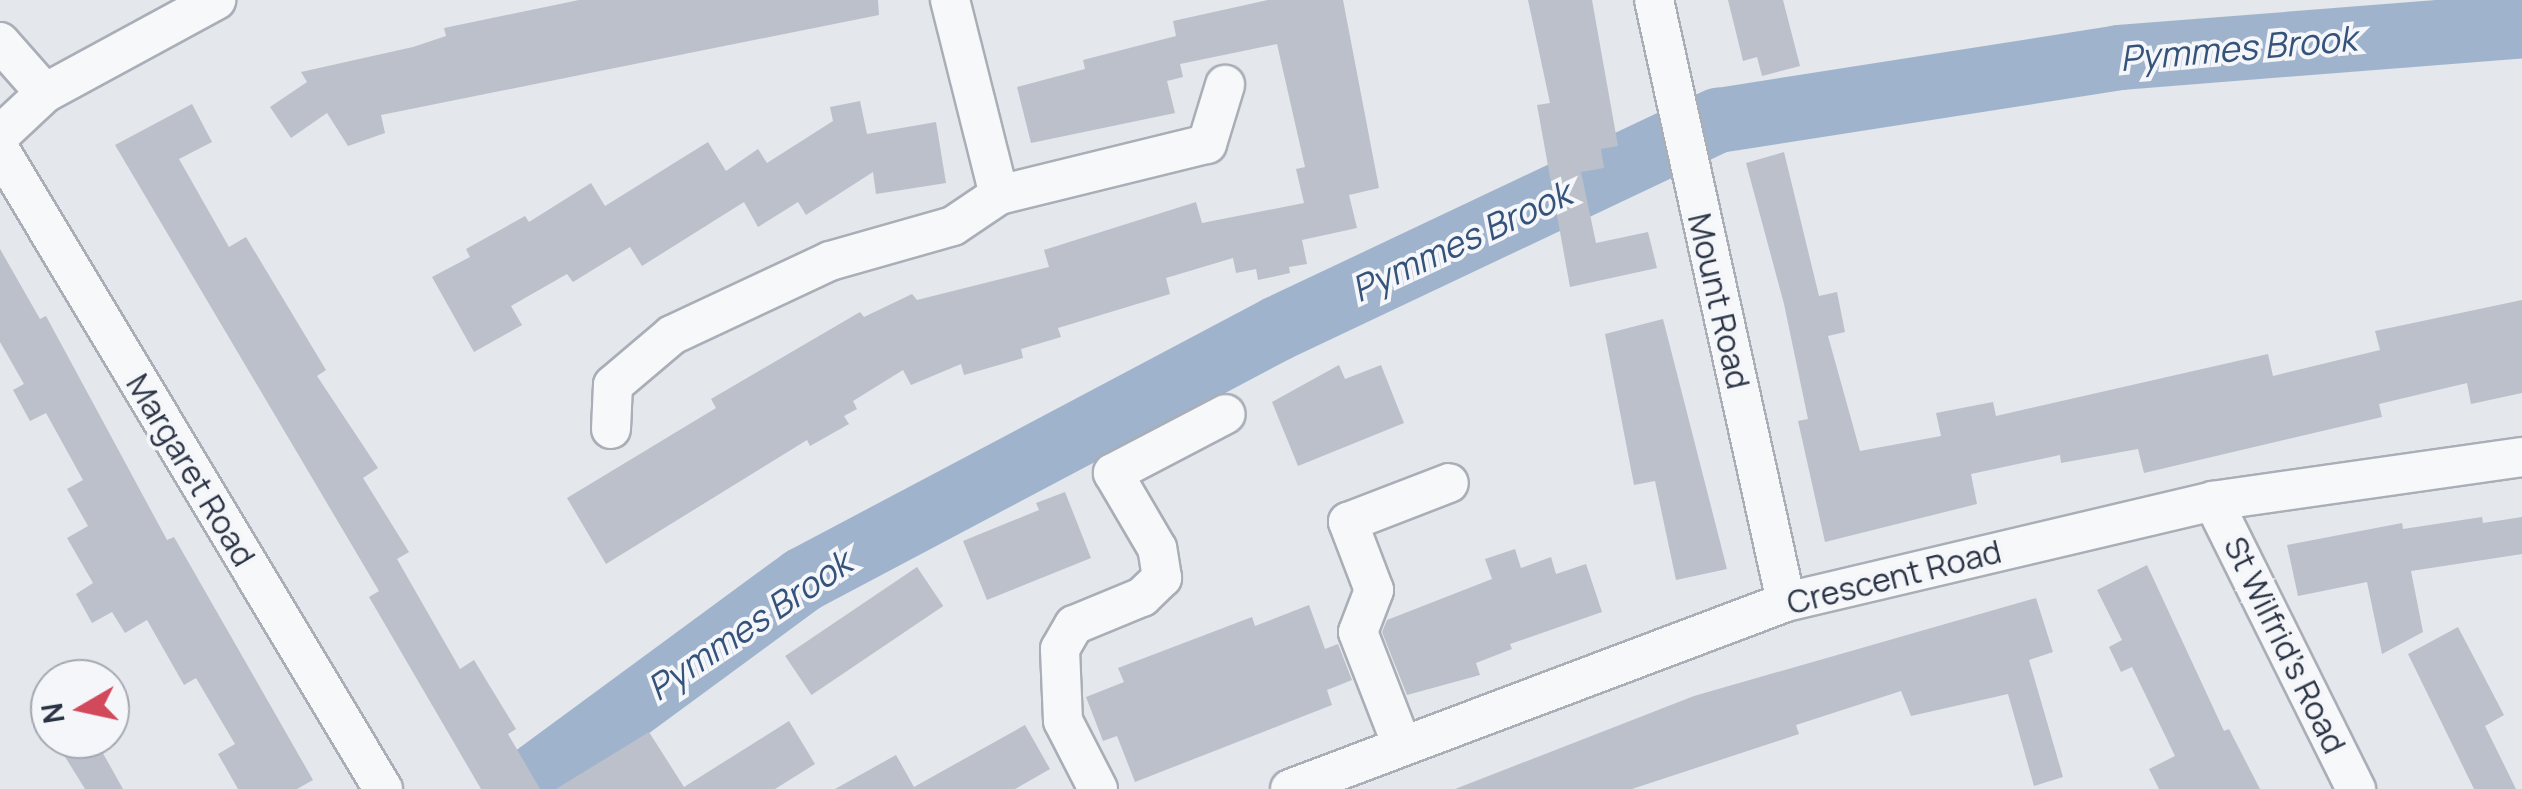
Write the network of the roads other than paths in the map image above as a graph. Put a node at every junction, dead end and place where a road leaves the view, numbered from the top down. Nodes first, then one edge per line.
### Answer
1 (216, 0) edge
2 (950, 0) edge
3 (1654, 0) edge
4 (0, 42) edge
5 (1225, 85) dead end
6 (46, 93) junction
7 (0, 134) edge
8 (0, 150) edge
9 (999, 195) junction
10 (1226, 414) dead end
11 (611, 429) dead end
12 (2522, 457) edge
13 (1448, 483) dead end
14 (2213, 501) junction
15 (1786, 602) junction
16 (1401, 743) junction
17 (383, 789) edge
18 (1098, 789) edge
19 (1290, 789) edge
20 (2356, 789) edge

1 - 6 street
2 - 9 street
3 - 15 street, Mount Road
4 - 6 street
5 - 9 street
6 - 7 street
8 - 17 street, Margaret Road
9 - 11 street
10 - 18 street
12 - 14 street, Crescent Road
13 - 16 street
14 - 15 street, Crescent Road
14 - 20 street, St Wilfrid's Road
15 - 16 street, Crescent Road
16 - 19 street, Crescent Road

